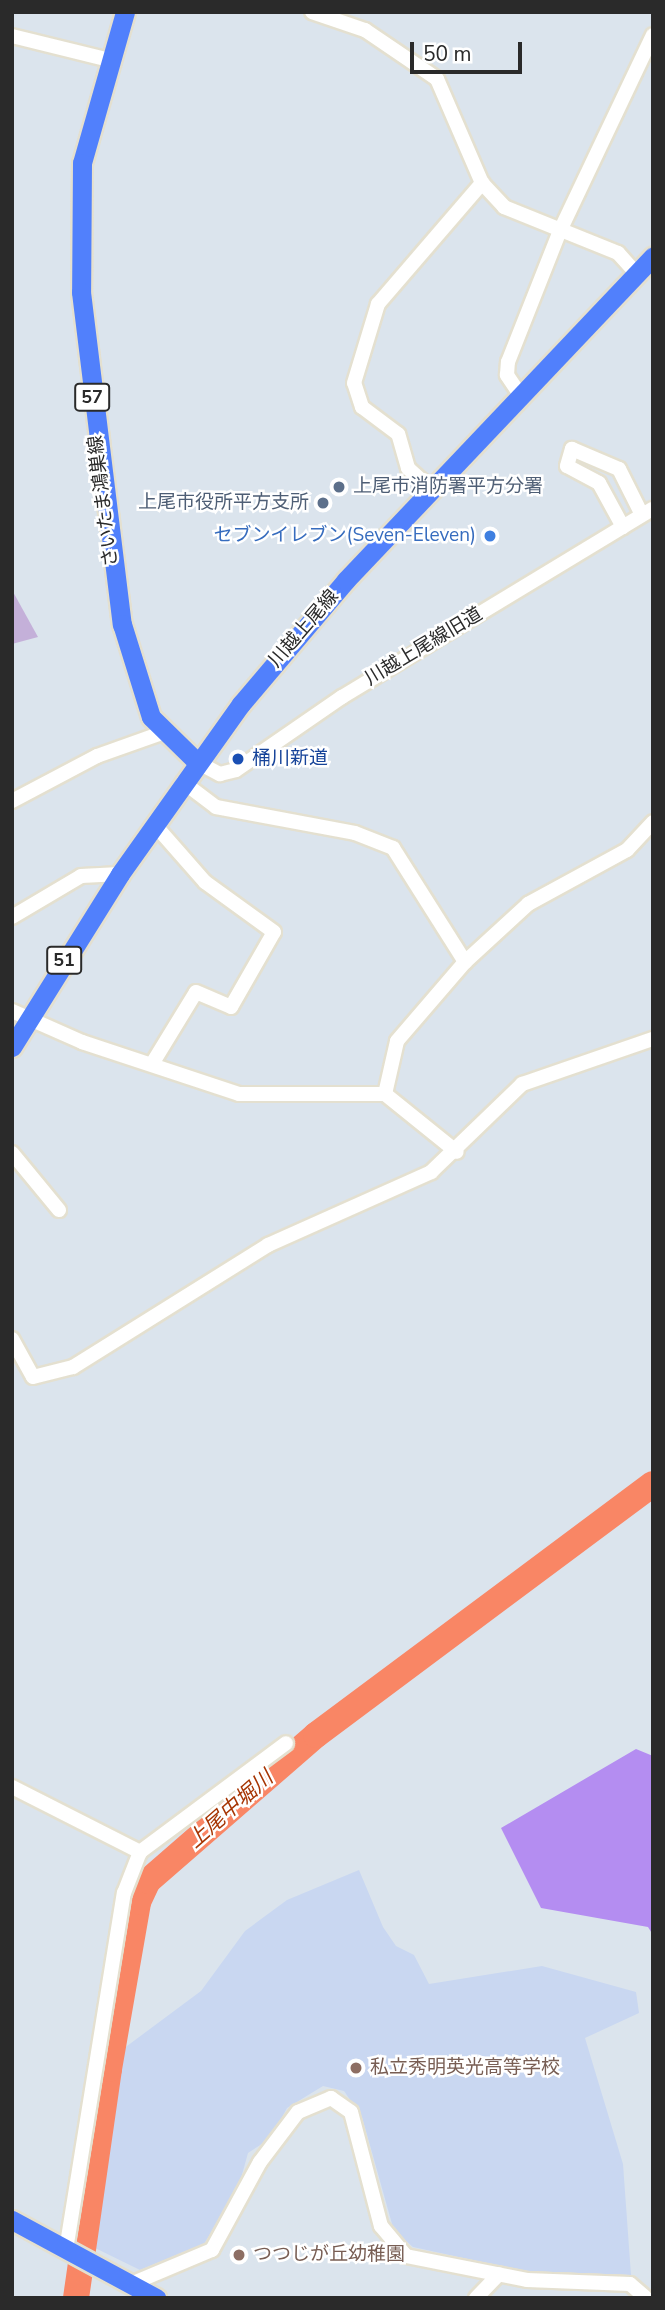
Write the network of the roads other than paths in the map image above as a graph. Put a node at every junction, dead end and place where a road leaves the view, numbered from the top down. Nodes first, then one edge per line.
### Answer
1 (125, 12) edge
2 (312, 12) edge
3 (653, 35) edge
4 (12, 36) edge
5 (110, 60) junction
6 (482, 183) junction
7 (559, 233) junction
8 (653, 256) edge
9 (634, 271) junction
10 (519, 393) junction
11 (431, 489) junction
12 (648, 512) edge
13 (623, 527) junction
14 (162, 733) junction
15 (197, 762) junction
16 (183, 782) junction
17 (12, 801) edge
18 (653, 822) edge
19 (155, 825) junction
20 (120, 874) junction
21 (12, 917) edge
22 (465, 962) junction
23 (20, 1016) edge
24 (653, 1038) edge
25 (12, 1047) edge
26 (152, 1064) junction
27 (385, 1094) junction
28 (457, 1152) junction
29 (12, 1153) edge
30 (59, 1210) dead end
31 (12, 1339) edge
32 (286, 1743) dead end
33 (12, 1787) edge
34 (140, 1852) junction
35 (12, 2220) edge
36 (77, 2256) junction
37 (499, 2274) junction
38 (131, 2284) junction
39 (653, 2288) edge
40 (645, 2297) edge
41 (156, 2298) edge
42 (476, 2298) edge

1 - 5 main road, さいたま鴻巣線 / 57
2 - 6 street
3 - 7 street
4 - 5 street
5 - 14 main road, さいたま鴻巣線 / 57
6 - 7 street
6 - 11 street
7 - 9 street
7 - 10 street
8 - 9 main road, 川越上尾線 / 51
9 - 10 main road, 川越上尾線 / 51
10 - 11 main road, 川越上尾線 / 51
11 - 15 main road, 川越上尾線 / 51
12 - 13 street, 川越上尾線旧道
12 - 13 street
13 - 15 street, 川越上尾線旧道
14 - 15 main road, さいたま鴻巣線 / 57
14 - 17 street
15 - 16 main road, 川越上尾線 / 51
16 - 19 main road, 川越上尾線 / 51
16 - 22 street
18 - 22 street
19 - 20 main road, 川越上尾線 / 51
19 - 26 street
20 - 21 street
20 - 23 main road, 川越上尾線 / 51
22 - 27 street
23 - 25 main road, 川越上尾線 / 51
23 - 26 street
24 - 28 street
26 - 27 street
27 - 28 street
28 - 31 street
29 - 30 street
32 - 34 street
33 - 34 street
34 - 36 street
35 - 36 main road
36 - 38 main road
37 - 38 street
37 - 40 street
37 - 42 street
38 - 41 main road
39 - 40 street

